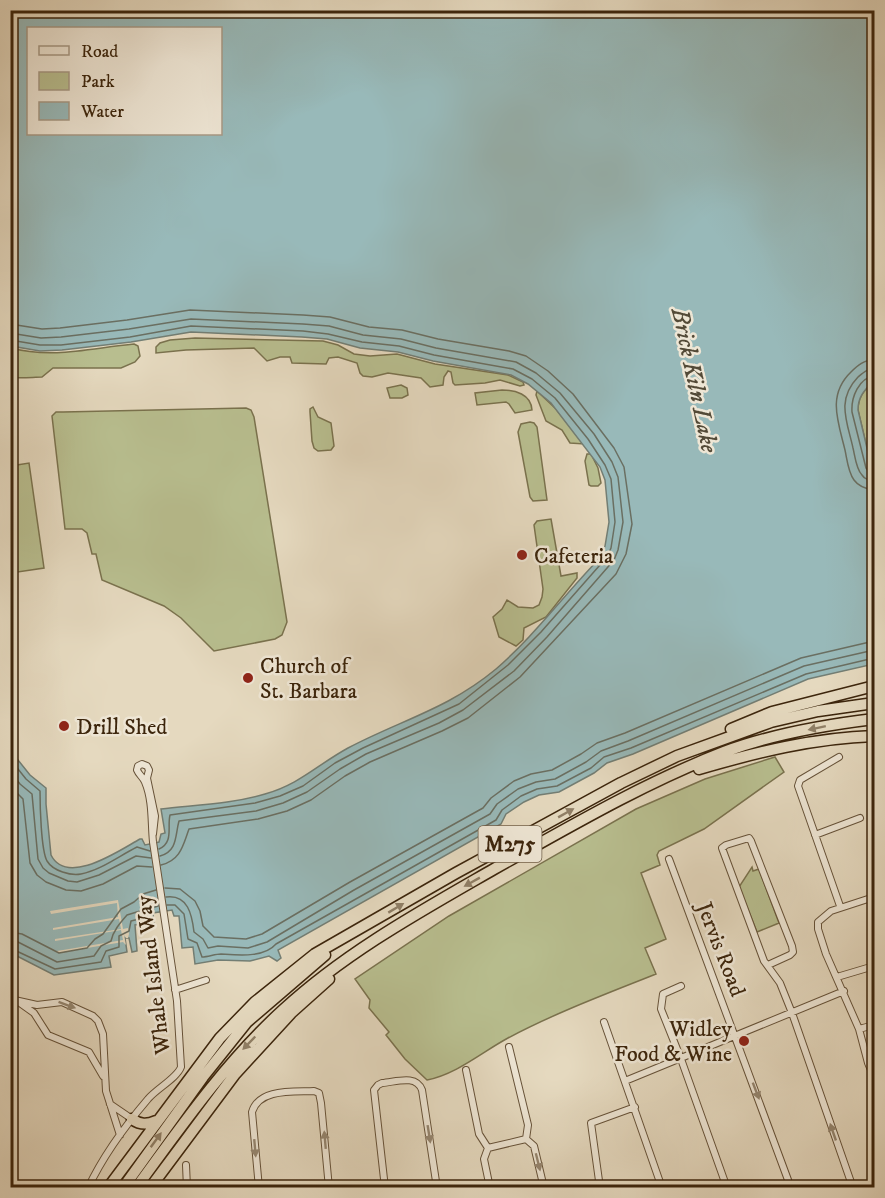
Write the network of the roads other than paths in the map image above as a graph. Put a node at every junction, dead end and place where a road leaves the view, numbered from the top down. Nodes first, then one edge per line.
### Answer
1 (874, 686) edge
2 (874, 703) edge
3 (874, 719) edge
4 (874, 736) edge
5 (677, 756) junction
6 (838, 757) dead end
7 (148, 773) junction
8 (140, 776) junction
9 (792, 778) dead end
10 (652, 783) junction
11 (798, 783) junction
12 (857, 828) dead end
13 (153, 834) junction
14 (815, 835) junction
15 (669, 859) dead end
16 (874, 897) edge
17 (840, 906) junction
18 (346, 938) junction
19 (357, 951) junction
20 (768, 965) junction
21 (874, 966) edge
22 (837, 977) junction
23 (206, 980) dead end
24 (681, 986) dead end
25 (175, 990) junction
26 (658, 990) dead end
27 (844, 991) junction
28 (10, 999) edge
29 (661, 1000) junction
30 (19, 1001) junction
31 (792, 1013) junction
32 (604, 1022) dead end
33 (874, 1025) edge
34 (859, 1029) junction
35 (736, 1037) junction
36 (509, 1047) dead end
37 (681, 1059) junction
38 (466, 1070) dead end
39 (874, 1077) edge
40 (105, 1079) junction
41 (626, 1081) junction
42 (109, 1103) junction
43 (635, 1107) junction
44 (132, 1119) junction
45 (156, 1121) junction
46 (120, 1135) junction
47 (526, 1139) junction
48 (488, 1148) junction
49 (186, 1165) dead end
50 (88, 1188) edge
51 (108, 1188) edge
52 (123, 1188) edge
53 (136, 1188) edge
54 (150, 1188) edge
55 (187, 1188) edge
56 (259, 1188) edge
57 (329, 1188) edge
58 (385, 1188) edge
59 (437, 1188) edge
60 (490, 1188) edge
61 (544, 1188) edge
62 (600, 1188) edge
63 (662, 1188) edge
64 (727, 1188) edge
65 (791, 1188) edge
66 (852, 1188) edge

1 - 5 highway, M275
2 - 5 highway, M275
3 -> 10 highway, M275
4 - 10 highway, M275
18 -> 5 highway, M275
6 - 11 street
7 - 8 street
7 - 8 street
7 - 13 street
8 - 13 street
9 - 11 street
10 -> 19 highway, M275
11 - 14 street
12 - 14 street
13 - 25 street, Whale Island Way
14 - 17 street
15 - 35 street, Jervis Road
16 - 17 street
17 - 22 street
18 - 45 highway, M275
52 -> 18 highway, M275
19 -> 53 highway, M275
19 - 54 highway, M275
20 - 20 street
20 - 31 street
21 - 22 street
22 - 27 street
23 - 25 street
24 - 29 street
25 - 44 street, Whale Island Way
26 - 29 street
27 - 31 street
27 - 34 street
28 - 30 street
29 - 37 street
30 - 40 street
30 -> 40 street
31 - 35 street
66 -> 31 street
32 - 41 street
33 - 34 street
34 - 39 street
35 - 37 street
35 -> 65 street, Jervis Road
36 - 47 street
37 - 41 street
37 - 64 street
38 - 48 street
40 - 42 street
41 - 43 street
42 - 44 street
42 - 46 street
43 - 62 street
43 - 63 street
44 - 45 highway
44 - 46 street, Whale Island Way
45 - 51 highway, M275
46 - 50 street, Whale Island Way
47 - 48 street
47 -> 61 street
48 - 60 street
49 - 55 street
57 -> 56 street
58 -> 59 street

